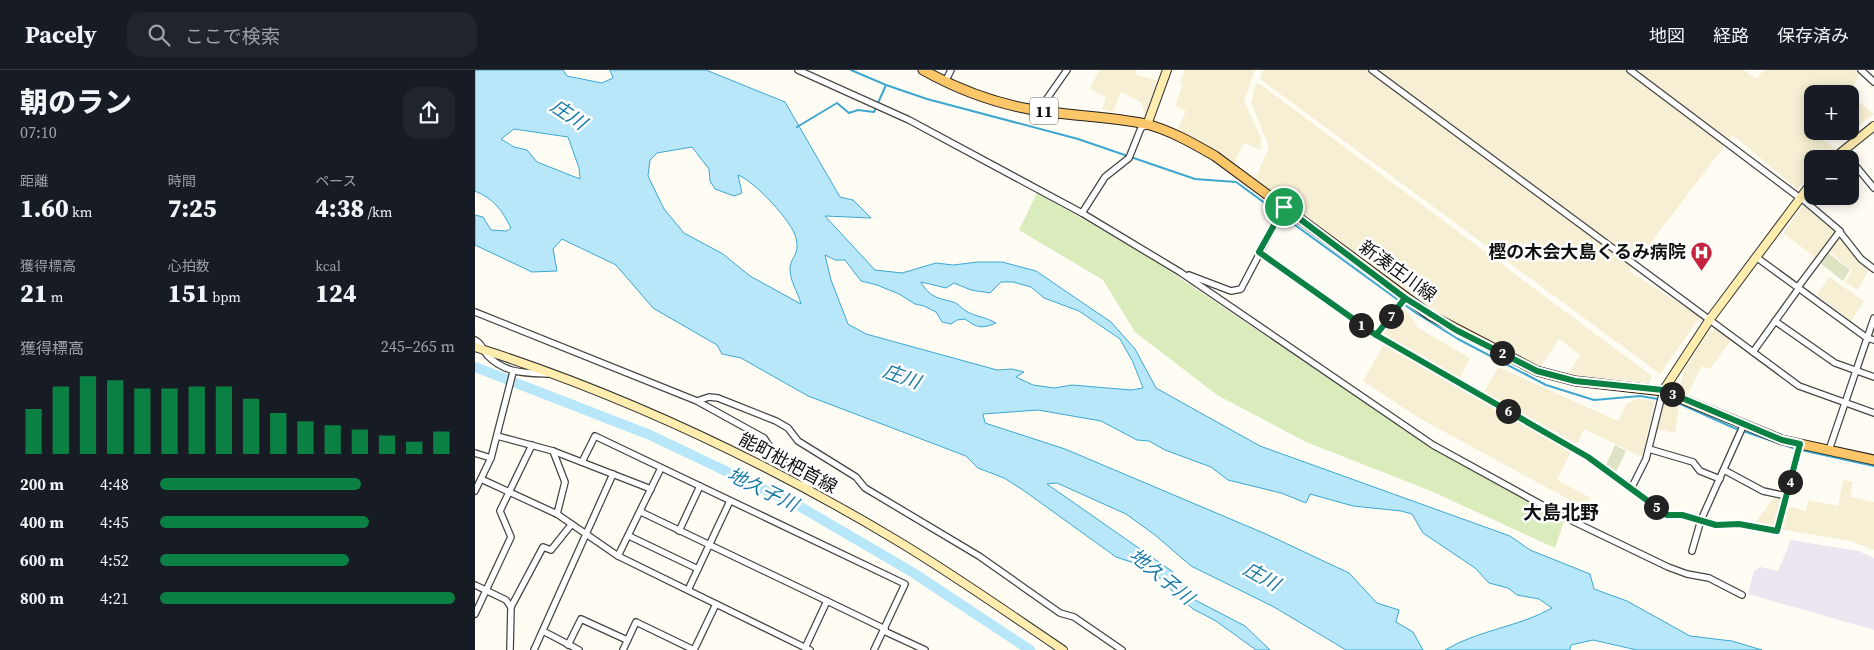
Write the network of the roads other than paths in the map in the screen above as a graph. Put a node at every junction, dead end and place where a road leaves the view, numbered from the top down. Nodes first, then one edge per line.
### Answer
1 (798, 70) edge
2 (923, 70) edge
3 (951, 70) edge
4 (1067, 70) edge
5 (1167, 70) edge
6 (1372, 70) edge
7 (1630, 70) edge
8 (1861, 70) edge
9 (945, 82) junction
10 (1874, 82) edge
11 (1039, 110) junction
12 (1147, 124) junction
13 (1874, 126) edge
14 (1842, 149) edge
15 (1859, 170) edge
16 (1874, 188) edge
17 (1804, 192) edge
18 (1800, 197) junction
19 (1284, 207) junction
20 (1082, 212) junction
21 (1839, 231) junction
22 (1259, 252) junction
23 (1756, 257) junction
24 (1874, 269) edge
25 (1180, 272) junction
26 (1799, 288) junction
27 (1405, 298) junction
28 (475, 312) edge
29 (1874, 318) edge
30 (1710, 319) junction
31 (1775, 320) junction
32 (1376, 335) junction
33 (1867, 338) junction
34 (475, 340) edge
35 (1874, 340) edge
36 (475, 347) edge
37 (483, 349) junction
38 (1753, 352) junction
39 (1855, 371) junction
40 (513, 372) junction
41 (554, 374) junction
42 (1874, 377) edge
43 (1663, 390) junction
44 (697, 401) junction
45 (1844, 402) junction
46 (1874, 413) edge
47 (1744, 424) junction
48 (497, 436) junction
49 (1800, 444) junction
50 (532, 446) junction
51 (1649, 449) junction
52 (1829, 450) junction
53 (553, 451) junction
54 (475, 453) edge
55 (491, 458) junction
56 (1874, 460) edge
57 (582, 462) junction
58 (661, 468) junction
59 (1724, 470) junction
60 (613, 474) junction
61 (481, 479) junction
62 (1720, 479) junction
63 (700, 486) junction
64 (651, 489) junction
65 (1631, 489) junction
66 (475, 491) edge
67 (509, 492) junction
68 (813, 492) junction
69 (1786, 496) junction
70 (731, 501) junction
71 (641, 512) junction
72 (557, 514) junction
73 (1701, 520) junction
74 (571, 525) junction
75 (679, 531) junction
76 (585, 535) junction
77 (629, 536) junction
78 (709, 545) junction
79 (1692, 551) dead end
80 (618, 556) junction
81 (698, 570) junction
82 (475, 585) edge
83 (688, 590) junction
84 (486, 591) junction
85 (1742, 595) dead end
86 (827, 601) junction
87 (715, 604) junction
88 (511, 607) junction
89 (475, 614) edge
90 (884, 630) junction
91 (543, 631) junction
92 (627, 640) junction
93 (568, 645) junction
94 (807, 649) edge
95 (510, 650) edge
96 (534, 650) edge
97 (579, 650) edge
98 (623, 650) edge
99 (694, 650) edge
100 (874, 650) edge
101 (925, 650) edge
102 (1063, 650) edge
103 (1122, 650) edge

1 - 20 street
2 - 9 main road, 新湊庄川線 / 11
3 - 9 street
4 - 11 street
5 - 12 main road
6 - 30 street
7 - 18 street
8 - 10 street
9 - 11 main road, 新湊庄川線 / 11
11 - 12 main road, 新湊庄川線 / 11
12 - 19 main road, 新湊庄川線 / 11
12 - 20 street
13 - 14 main road
15 - 16 street
17 - 18 main road
18 - 21 street
18 - 23 main road
19 - 22 street
19 - 27 main road, 新湊庄川線 / 11
20 - 25 street
21 - 24 street
21 - 26 street
22 - 25 street
22 - 32 street
23 - 26 street
23 - 30 main road
25 - 85 street
26 - 31 street
26 - 33 street
27 - 32 street
27 - 43 main road, 新湊庄川線 / 11
28 - 44 street
29 - 33 street
30 - 38 street
30 - 43 main road
31 - 38 street
31 - 39 street
32 - 65 street
33 - 35 street
33 - 39 street
34 - 37 street
36 - 37 main road, 能町枇杷首線
37 - 40 street
37 - 41 main road, 能町枇杷首線
38 - 45 street
39 - 42 street
39 - 45 street
40 - 41 street
40 - 48 street
41 - 68 main road, 能町枇杷首線
43 - 47 main road, 新湊庄川線 / 11
43 - 51 street
44 - 68 street
44 - 103 street
45 - 46 street
45 - 52 street
47 - 49 main road, 新湊庄川線 / 11
47 - 59 street
48 - 50 street
48 - 55 street
49 - 52 main road, 新湊庄川線 / 11
49 - 69 street
50 - 53 street
50 - 67 street
51 - 62 street
51 - 65 street
52 - 56 main road, 新湊庄川線 / 11
53 - 57 street
53 - 72 street
54 - 55 street
55 - 61 street
57 - 58 street
57 - 60 street
58 - 63 street
58 - 64 street
59 - 62 street
59 - 69 street
60 - 64 street
60 - 76 street
61 - 66 street
61 - 67 street
62 - 73 street
63 - 70 street
63 - 75 street
64 - 71 street
65 - 73 street
67 - 72 street
67 - 84 street
68 - 102 main road, 能町枇杷首線
69 - 73 street
70 - 78 street
70 - 90 street
71 - 75 street
71 - 77 street
72 - 74 street
73 - 79 street
74 - 76 street
74 - 88 street
75 - 78 street
76 - 80 street
76 - 91 street
77 - 80 street
77 - 81 street
78 - 81 street
78 - 86 street
80 - 83 street
81 - 83 street
82 - 84 street
83 - 87 street
84 - 88 street
84 - 89 street
86 - 90 street
86 - 94 street
87 - 94 street
87 - 99 street
88 - 95 street
90 - 100 street
90 - 101 street
91 - 93 street
91 - 96 street
92 - 93 street
92 - 98 street
92 - 99 street
93 - 97 street

